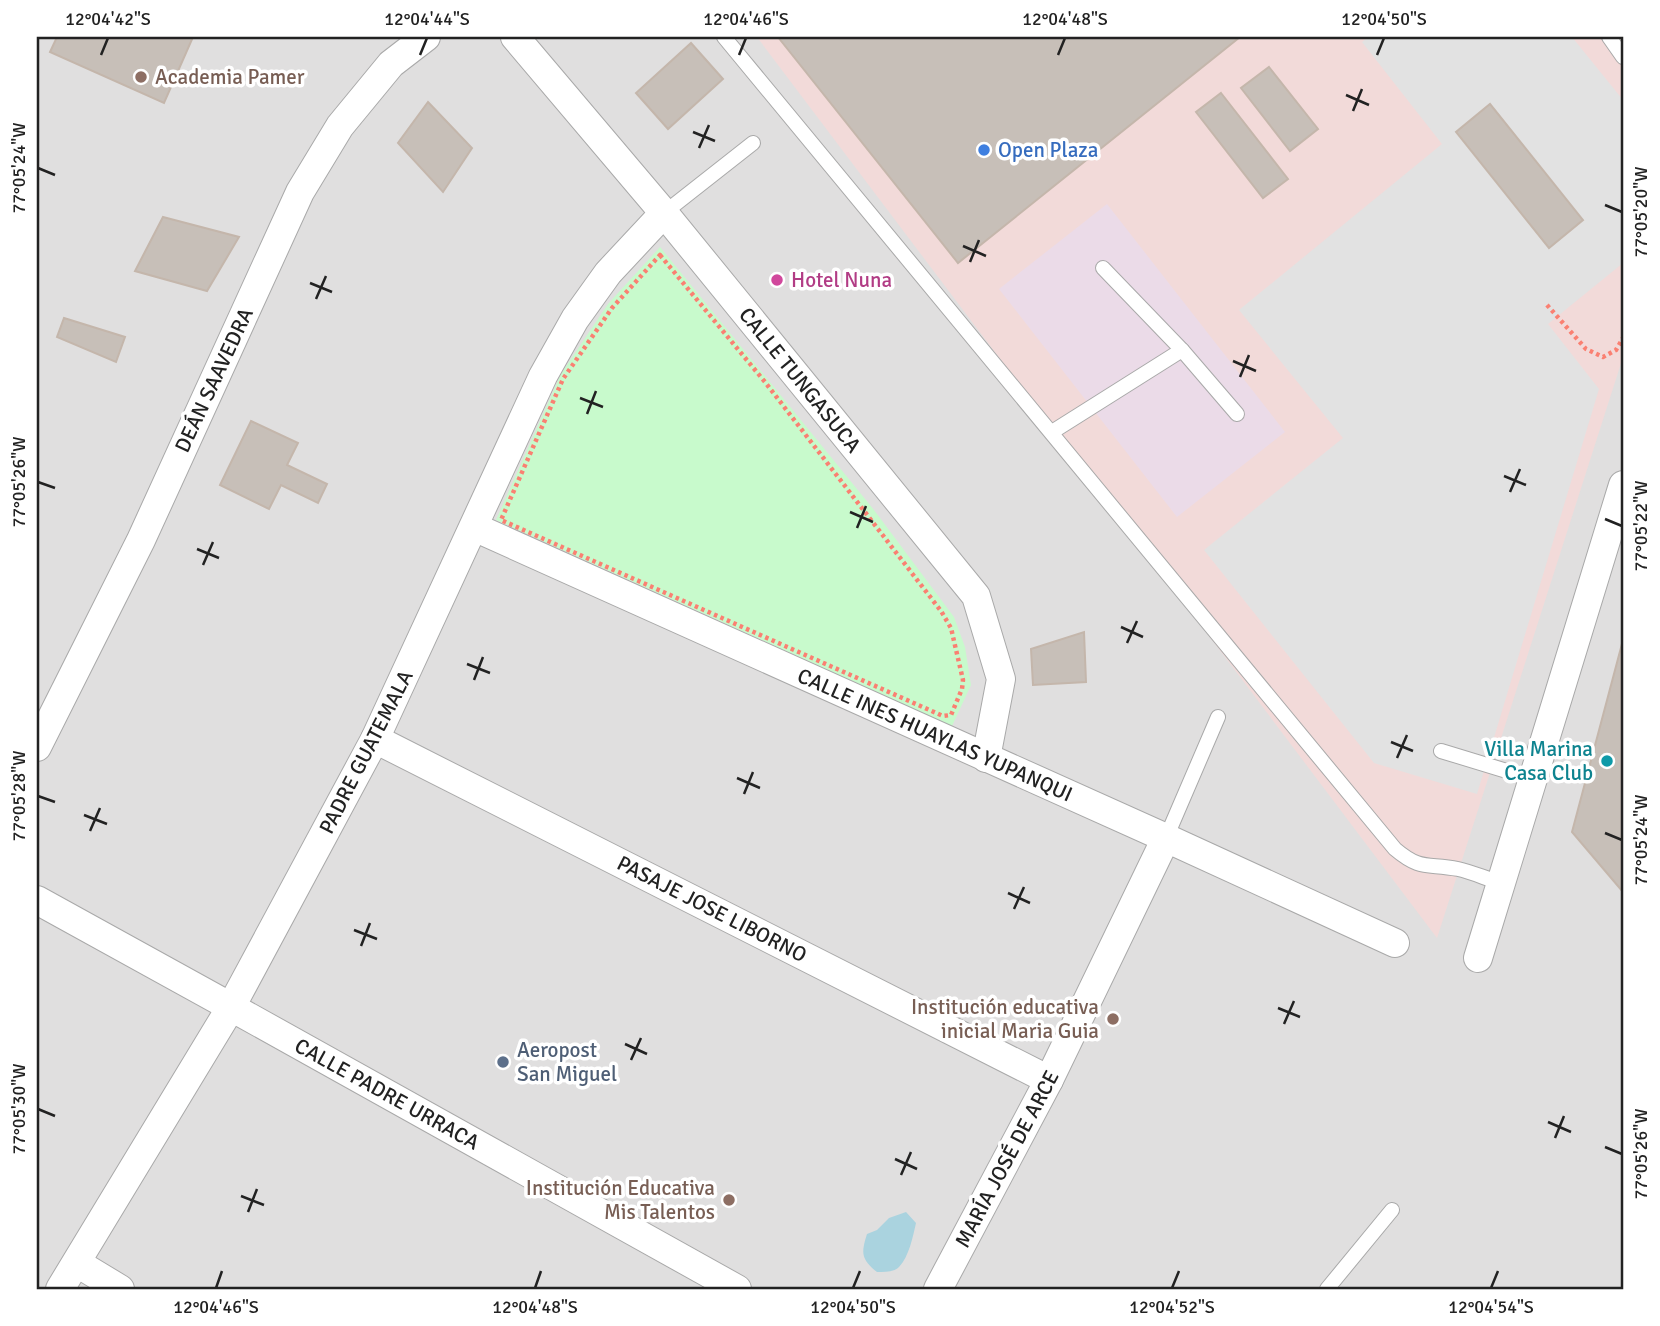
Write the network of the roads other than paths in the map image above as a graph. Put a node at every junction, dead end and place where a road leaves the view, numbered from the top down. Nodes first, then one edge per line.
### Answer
1 (426, 37) edge
2 (515, 37) edge
3 (724, 37) edge
4 (1609, 37) edge
5 (1623, 57) edge
6 (753, 143) dead end
7 (664, 213) junction
8 (1103, 268) dead end
9 (1182, 350) junction
10 (1237, 414) dead end
11 (1052, 432) junction
12 (1623, 485) edge
13 (474, 527) junction
14 (1218, 717) dead end
15 (375, 739) junction
16 (37, 747) edge
17 (1441, 751) dead end
18 (986, 758) junction
19 (1533, 779) junction
20 (1166, 838) junction
21 (1501, 883) junction
22 (37, 900) edge
23 (1395, 943) dead end
24 (1478, 958) dead end
25 (231, 1007) junction
26 (1049, 1080) junction
27 (1392, 1210) dead end
28 (77, 1263) junction
29 (60, 1289) edge
30 (120, 1289) edge
31 (737, 1289) edge
32 (938, 1289) edge
33 (1328, 1289) edge

1 - 16 street, DEÁN SAAVEDRA
2 - 7 street, CALLE TUNGASUCA
3 - 11 lane
4 - 5 lane
6 - 7 lane
7 - 13 street, PADRE GUATEMALA
7 - 18 street, CALLE TUNGASUCA
8 - 9 lane
9 - 10 lane
9 - 11 lane
11 - 21 lane
12 - 19 street
13 - 15 street, PADRE GUATEMALA
13 - 18 street, CALLE INES HUAYLAS YUPANQUI
14 - 20 lane
15 - 25 street, PADRE GUATEMALA
15 - 26 street, PASAJE JOSE LIBORNO
17 - 19 lane
18 - 20 street, CALLE INES HUAYLAS YUPANQUI
19 - 21 street
20 - 23 street, CALLE INES HUAYLAS YUPANQUI
20 - 26 street, MARÍA JOSÉ DE ARCE
21 - 24 street
22 - 25 street, CALLE PADRE URRACA
25 - 28 street, PADRE GUATEMALA
25 - 31 street, CALLE PADRE URRACA
26 - 32 street, MARÍA JOSÉ DE ARCE
27 - 33 lane
28 - 29 street, PADRE GUATEMALA
28 - 30 street

